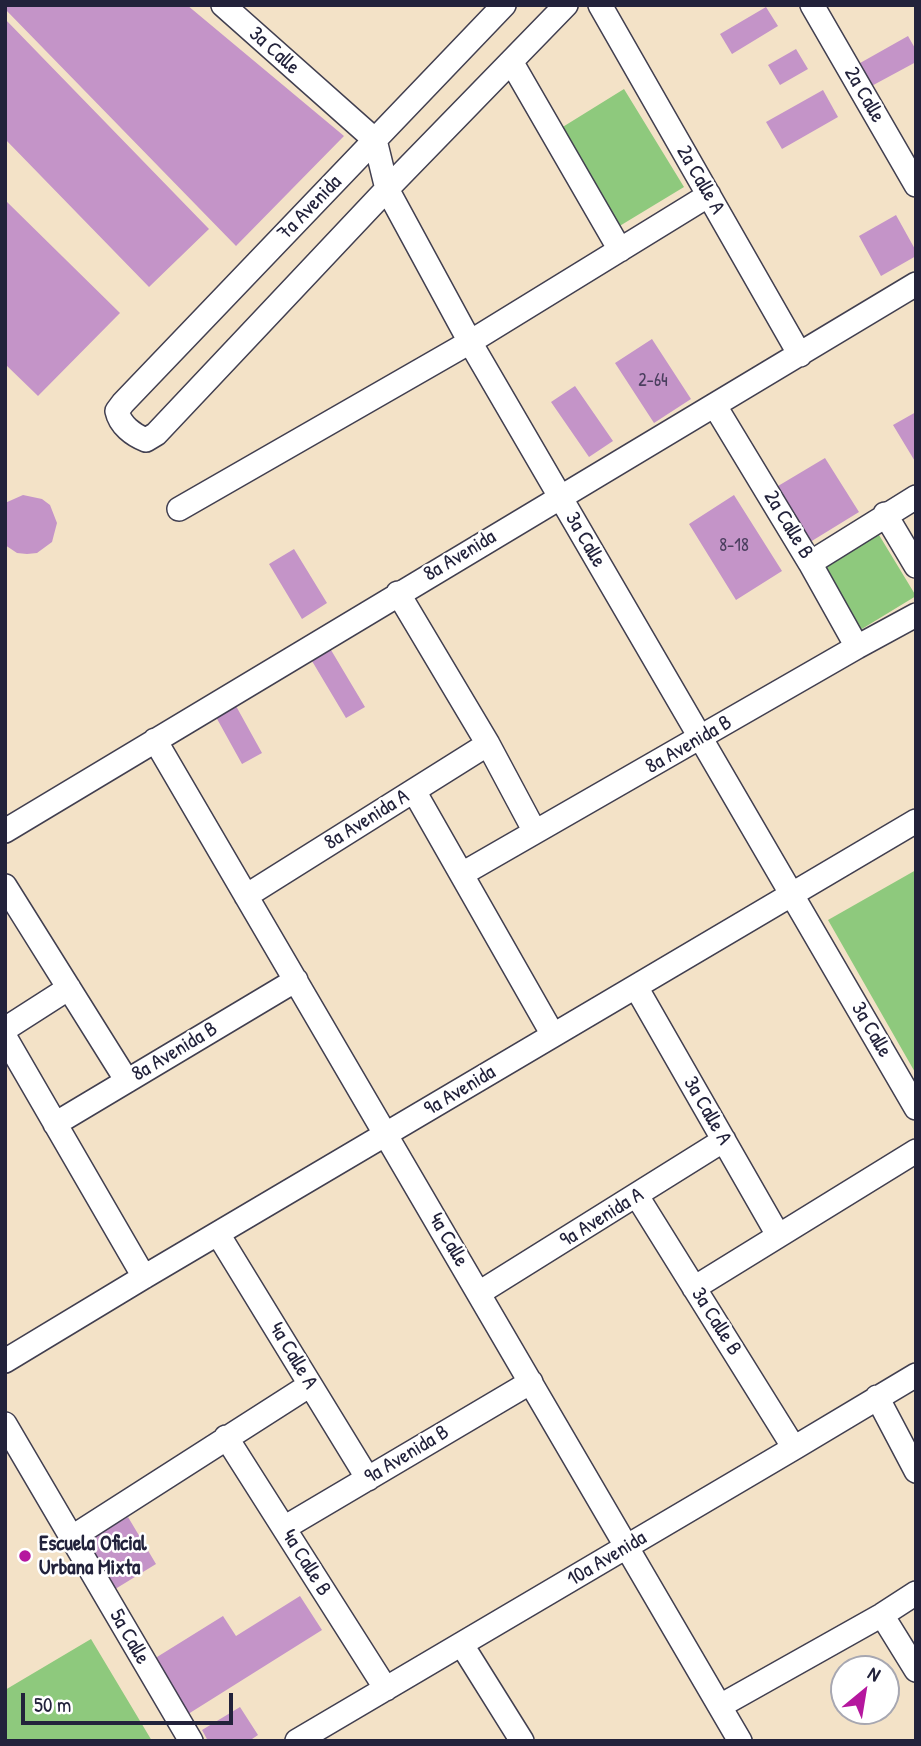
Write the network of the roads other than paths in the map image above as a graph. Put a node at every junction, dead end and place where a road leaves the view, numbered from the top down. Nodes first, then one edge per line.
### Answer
1 (223, 5) edge
2 (504, 5) edge
3 (566, 5) edge
4 (600, 5) edge
5 (820, 8) edge
6 (512, 63) junction
7 (375, 140) junction
8 (916, 185) edge
9 (387, 189) junction
10 (709, 195) junction
11 (620, 250) junction
12 (916, 284) edge
13 (470, 342) junction
14 (800, 355) junction
15 (715, 406) junction
16 (560, 496) junction
17 (916, 497) edge
18 (179, 509) dead end
19 (886, 514) junction
20 (810, 563) junction
21 (916, 566) edge
22 (398, 593) junction
23 (916, 615) edge
24 (857, 647) junction
25 (701, 738) junction
26 (155, 740) junction
27 (488, 744) junction
28 (414, 790) junction
29 (916, 821) edge
30 (5, 831) edge
31 (535, 832) junction
32 (462, 874) junction
33 (5, 886) edge
34 (792, 895) junction
35 (246, 896) junction
36 (296, 980) junction
37 (636, 987) junction
38 (69, 988) junction
39 (5, 1029) edge
40 (553, 1035) junction
41 (5, 1037) edge
42 (127, 1081) junction
43 (916, 1108) edge
44 (55, 1124) junction
45 (386, 1135) junction
46 (724, 1140) junction
47 (916, 1151) edge
48 (637, 1196) junction
49 (218, 1234) junction
50 (778, 1235) junction
51 (144, 1277) junction
52 (695, 1288) junction
53 (479, 1293) junction
54 (5, 1362) edge
55 (916, 1375) edge
56 (531, 1382) junction
57 (310, 1385) junction
58 (877, 1397) junction
59 (5, 1424) edge
60 (226, 1437) junction
61 (794, 1448) junction
62 (916, 1471) edge
63 (368, 1479) junction
64 (284, 1528) junction
65 (71, 1538) junction
66 (627, 1547) junction
67 (916, 1593) edge
68 (882, 1615) junction
69 (462, 1645) junction
70 (916, 1670) edge
71 (386, 1689) junction
72 (720, 1706) junction
73 (191, 1741) edge
74 (297, 1741) edge
75 (522, 1741) edge
76 (740, 1741) edge

1 - 7 street, 3a Calle
2 - 7 street, 7a Avenida
3 - 6 street
4 - 10 street, 2a Calle A
5 - 8 street, 2a Calle
6 - 9 street
6 - 11 street
7 - 9 street, 3a Calle
7 - 9 street, 7a Avenida
9 - 13 street, 3a Calle
10 - 11 street
10 - 14 street, 2a Calle A
11 - 13 street
12 - 14 street, 8a Avenida
13 - 16 street, 3a Calle
13 - 18 street
14 - 15 street, 8a Avenida
15 - 16 street, 8a Avenida
15 - 20 street, 2a Calle B
16 - 22 street, 8a Avenida
16 - 25 street, 3a Calle
17 - 19 street
19 - 20 street
19 - 21 street
20 - 24 street, 2a Calle B
22 - 26 street, 8a Avenida
22 - 27 street
23 - 24 street, 8a Avenida B
24 - 25 street, 8a Avenida B
25 - 31 street, 8a Avenida B
25 - 34 street, 3a Calle
26 - 30 street, 8a Avenida
26 - 35 street, 4a Calle
27 - 28 street, 8a Avenida A
27 - 31 street
28 - 32 street
28 - 35 street, 8a Avenida A
29 - 34 street, 9a Avenida
31 - 32 street, 8a Avenida B
32 - 40 street
33 - 38 street
34 - 37 street, 9a Avenida
34 - 43 street, 3a Calle
35 - 36 street, 4a Calle
36 - 42 street, 8a Avenida B
36 - 45 street, 4a Calle
37 - 40 street, 9a Avenida
37 - 46 street, 3a Calle A
38 - 39 street
38 - 42 street
40 - 45 street, 9a Avenida
41 - 44 street
42 - 44 street, 8a Avenida B
44 - 51 street
45 - 49 street, 9a Avenida
45 - 53 street, 4a Calle
46 - 48 street, 9a Avenida A
46 - 50 street, 3a Calle A
47 - 50 street
48 - 52 street, 3a Calle B
48 - 53 street, 9a Avenida A
49 - 51 street, 9a Avenida
49 - 57 street, 4a Calle A
50 - 52 street
51 - 54 street, 9a Avenida
52 - 61 street, 3a Calle B
53 - 56 street, 4a Calle
55 - 58 street, 10a Avenida
56 - 63 street, 9a Avenida B
56 - 66 street, 4a Calle
57 - 60 street
57 - 63 street, 4a Calle A
58 - 61 street, 10a Avenida
58 - 62 street
59 - 65 street, 5a Calle
60 - 64 street, 4a Calle B
60 - 65 street
61 - 66 street, 10a Avenida
63 - 64 street, 9a Avenida B
64 - 71 street, 4a Calle B
65 - 73 street, 5a Calle
66 - 69 street, 10a Avenida
66 - 72 street, 4a Calle
67 - 68 street
68 - 70 street
68 - 72 street
69 - 71 street, 10a Avenida
69 - 75 street
71 - 74 street, 10a Avenida
72 - 76 street, 4a Calle

